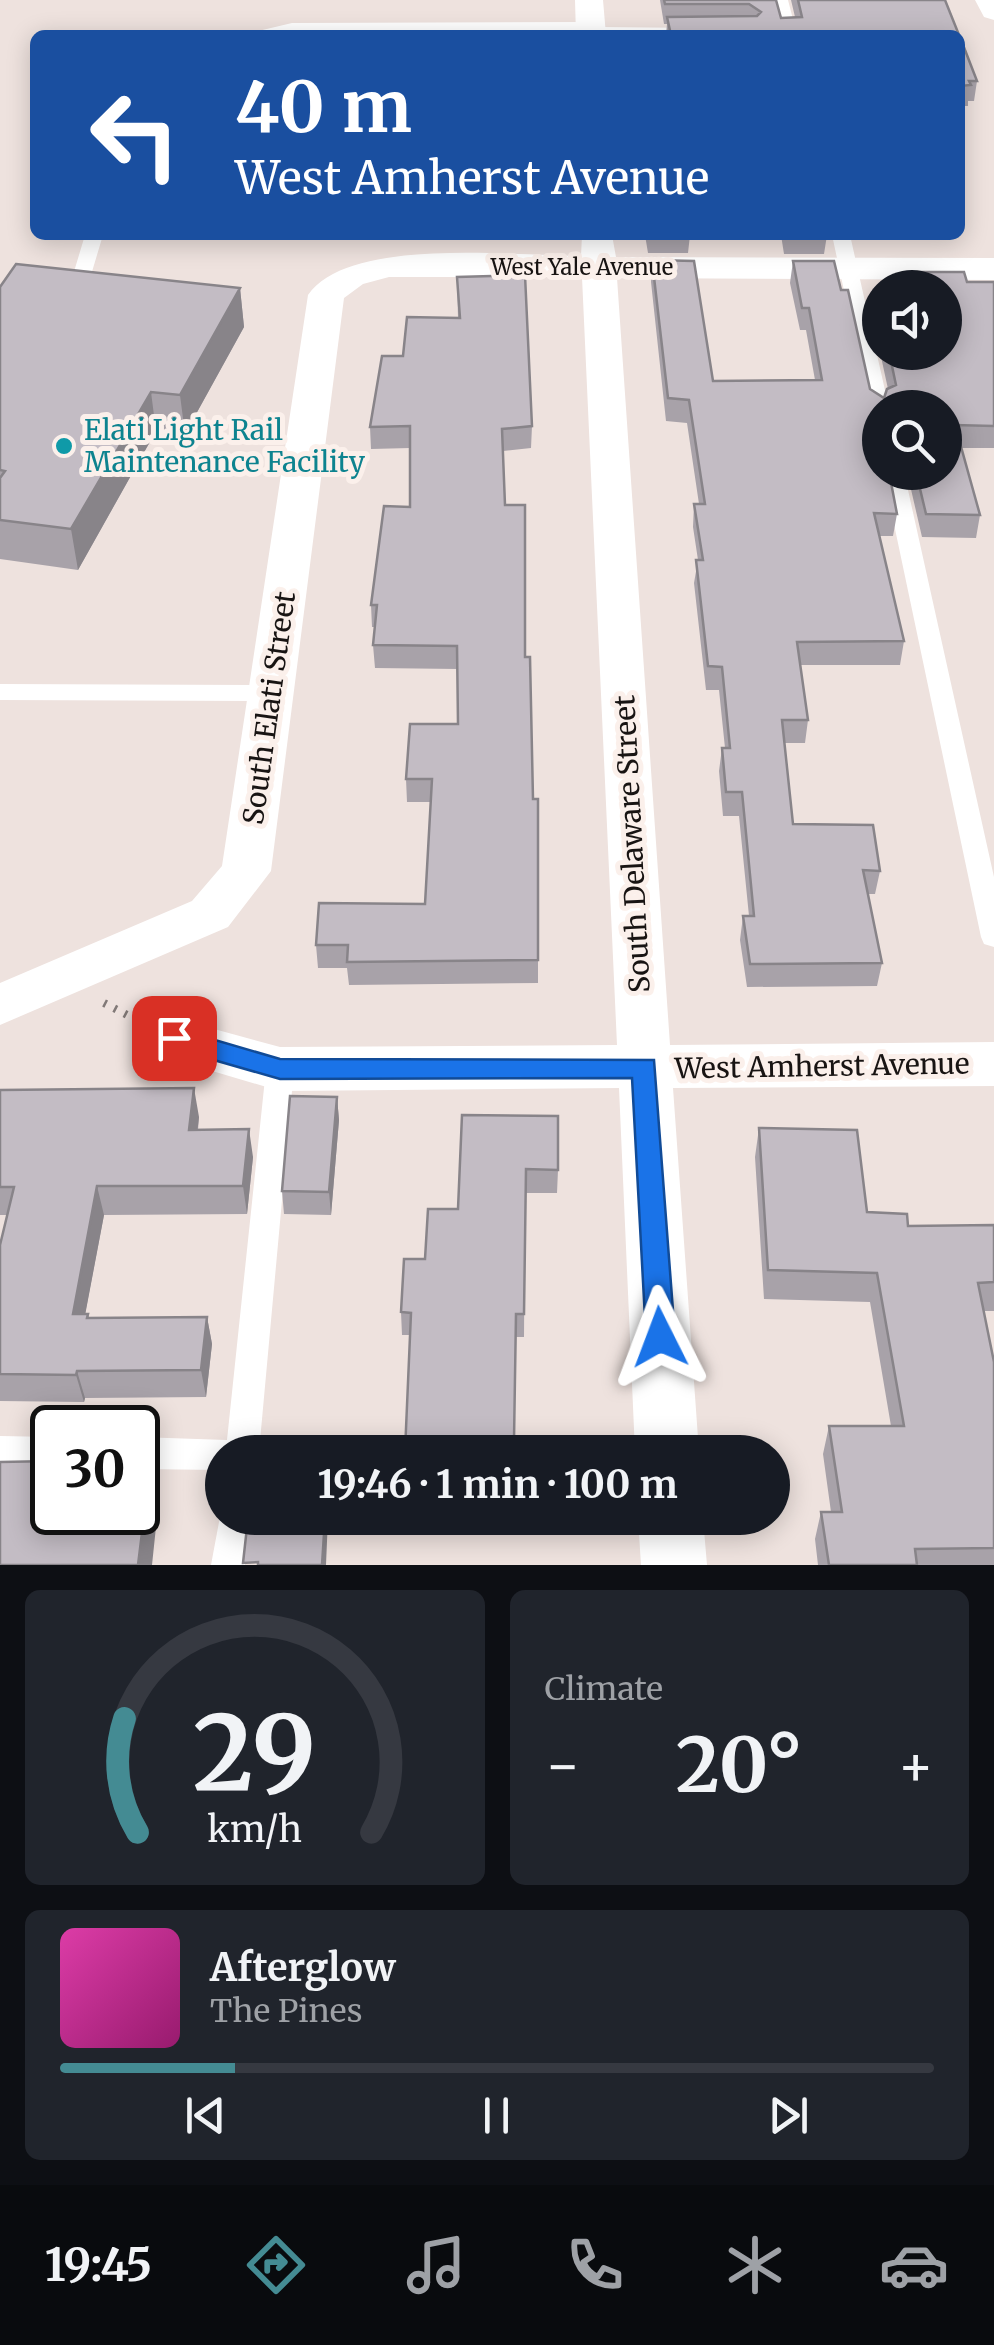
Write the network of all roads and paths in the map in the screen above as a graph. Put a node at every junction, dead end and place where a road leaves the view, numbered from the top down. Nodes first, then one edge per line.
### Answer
1 (780, 0) edge
2 (990, 0) edge
3 (994, 11) edge
4 (590, 24) edge
5 (280, 30) edge
6 (627, 30) edge
7 (788, 30) edge
8 (92, 240) edge
9 (598, 251) edge
10 (845, 251) edge
11 (994, 269) edge
12 (351, 274) joint
13 (76, 294) edge
14 (876, 390) edge
15 (898, 490) edge
16 (0, 692) edge
17 (271, 693) junction
18 (994, 936) edge
19 (60, 981) junction
20 (0, 1005) edge
21 (174, 1038) joint
22 (994, 1064) edge
23 (644, 1068) junction
24 (280, 1069) junction
25 (244, 1435) edge
26 (666, 1435) edge
27 (0, 1452) edge
28 (30, 1452) edge
29 (160, 1453) edge
30 (205, 1454) edge
31 (232, 1535) edge
32 (672, 1535) edge
33 (228, 1565) edge
34 (674, 1565) edge

1 - 7 lane
2 - 3 street
4 - 5 lane
4 - 6 lane
8 - 13 lane
9 - 10 street, West Yale Avenue
9 - 12 street, West Yale Avenue
9 - 23 street, South Delaware Street
10 - 11 street, West Yale Avenue
10 - 14 lane
12 - 17 street, South Elati Street
15 - 18 lane
16 - 17 lane
17 - 19 street, South Elati Street
19 - 20 street, South Elati Street
19 - 21 path
21 - 24 street, West Amherst Avenue
22 - 23 street, West Amherst Avenue
23 - 24 street, West Amherst Avenue
23 - 26 street, South Delaware Street
24 - 25 lane
27 - 28 lane
29 - 30 lane
31 - 33 lane
32 - 34 street

